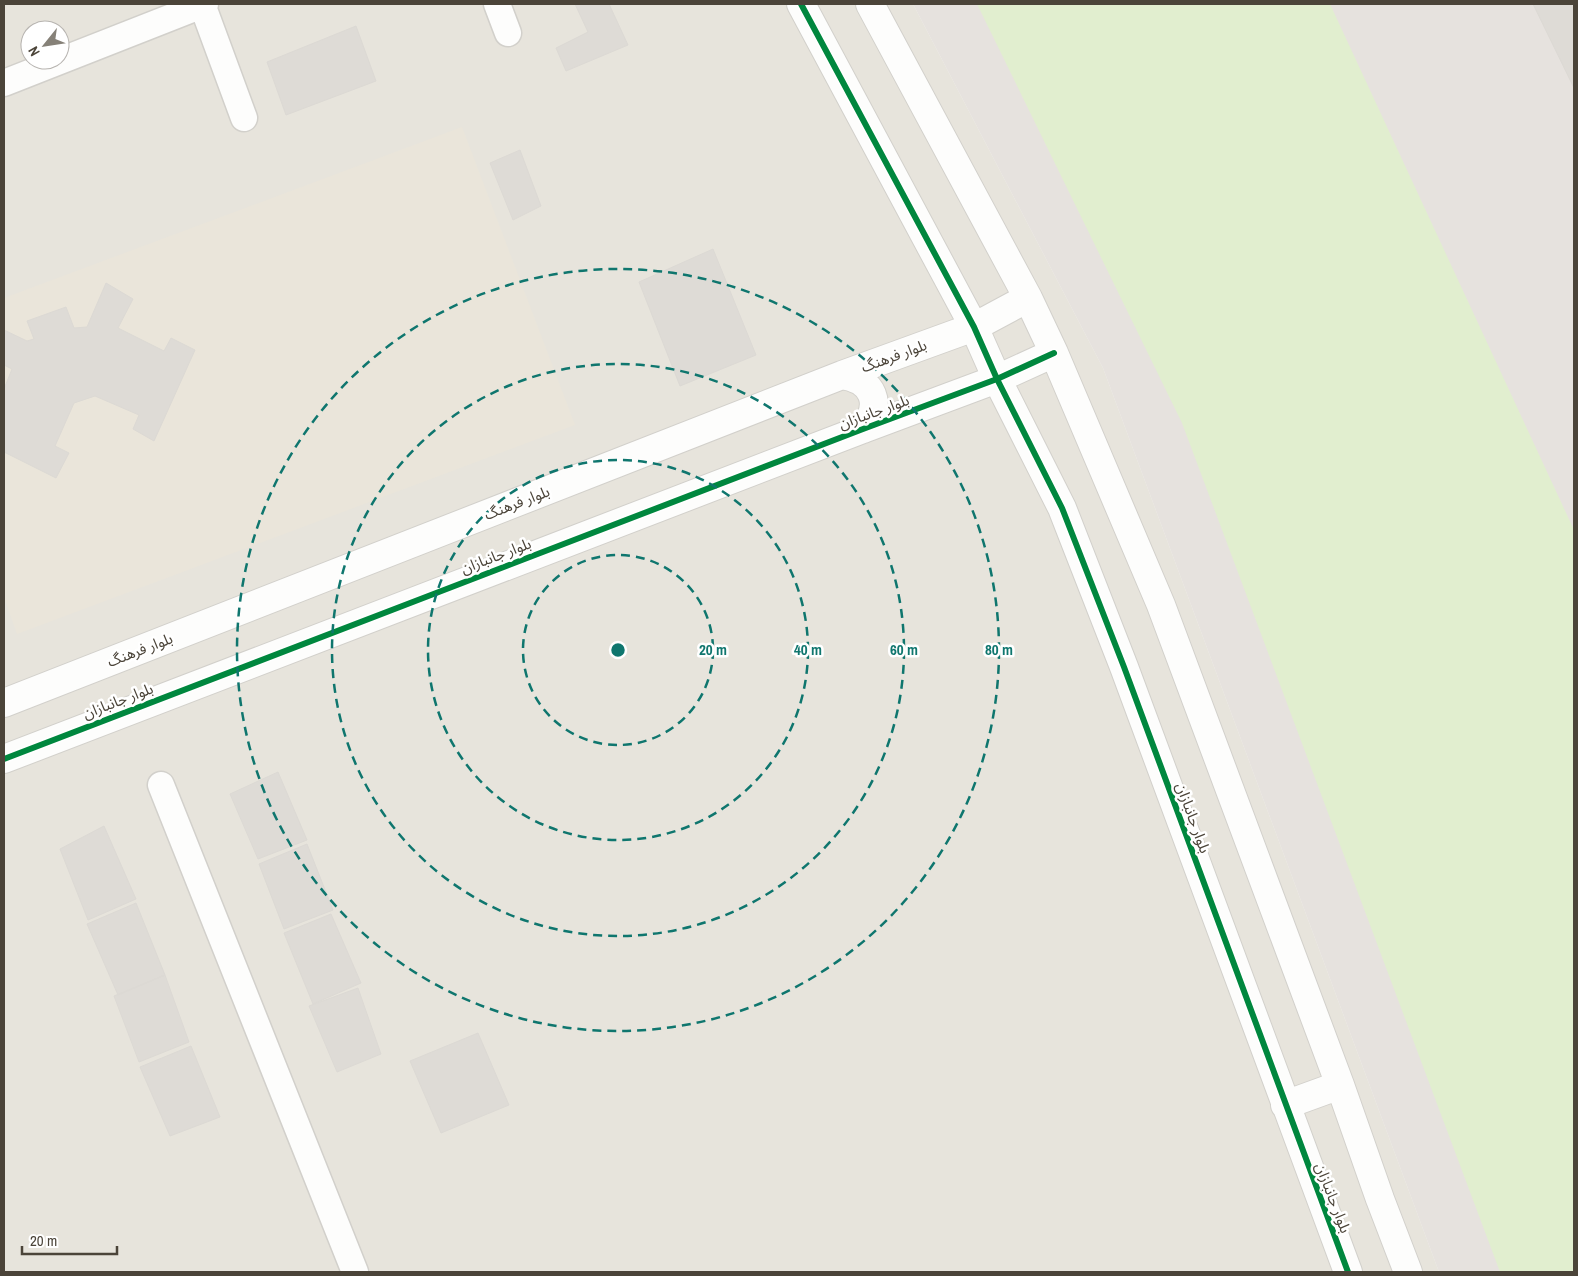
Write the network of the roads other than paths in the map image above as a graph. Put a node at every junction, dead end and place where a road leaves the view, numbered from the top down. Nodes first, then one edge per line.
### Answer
1 (203, 4) edge
2 (497, 4) edge
3 (801, 4) edge
4 (870, 4) edge
5 (508, 33) dead end
6 (4, 83) edge
7 (244, 118) dead end
8 (1028, 298) junction
9 (974, 326) junction
10 (1054, 353) junction
11 (842, 375) junction
12 (997, 380) junction
13 (863, 429) junction
14 (4, 704) edge
15 (4, 759) edge
16 (161, 784) dead end
17 (1340, 1085) junction
18 (1285, 1105) junction
19 (355, 1272) edge
20 (1348, 1272) edge
21 (1408, 1272) edge

1 - 6 street
1 - 7 street
2 - 5 street
3 - 9 street, بلوار جانبازان
4 - 8 street
8 - 9 street, بلوار فرهنگ
8 - 10 street
9 - 11 street, بلوار فرهنگ
9 - 12 street, بلوار جانبازان
10 - 12 street, بلوار جانبازان
10 - 17 street
11 - 13 street
11 - 14 street, بلوار فرهنگ
12 - 13 street, بلوار جانبازان
12 - 18 street, بلوار جانبازان
13 - 15 street, بلوار جانبازان
16 - 19 street
17 - 18 street
17 - 21 street
18 - 20 street, بلوار جانبازان

